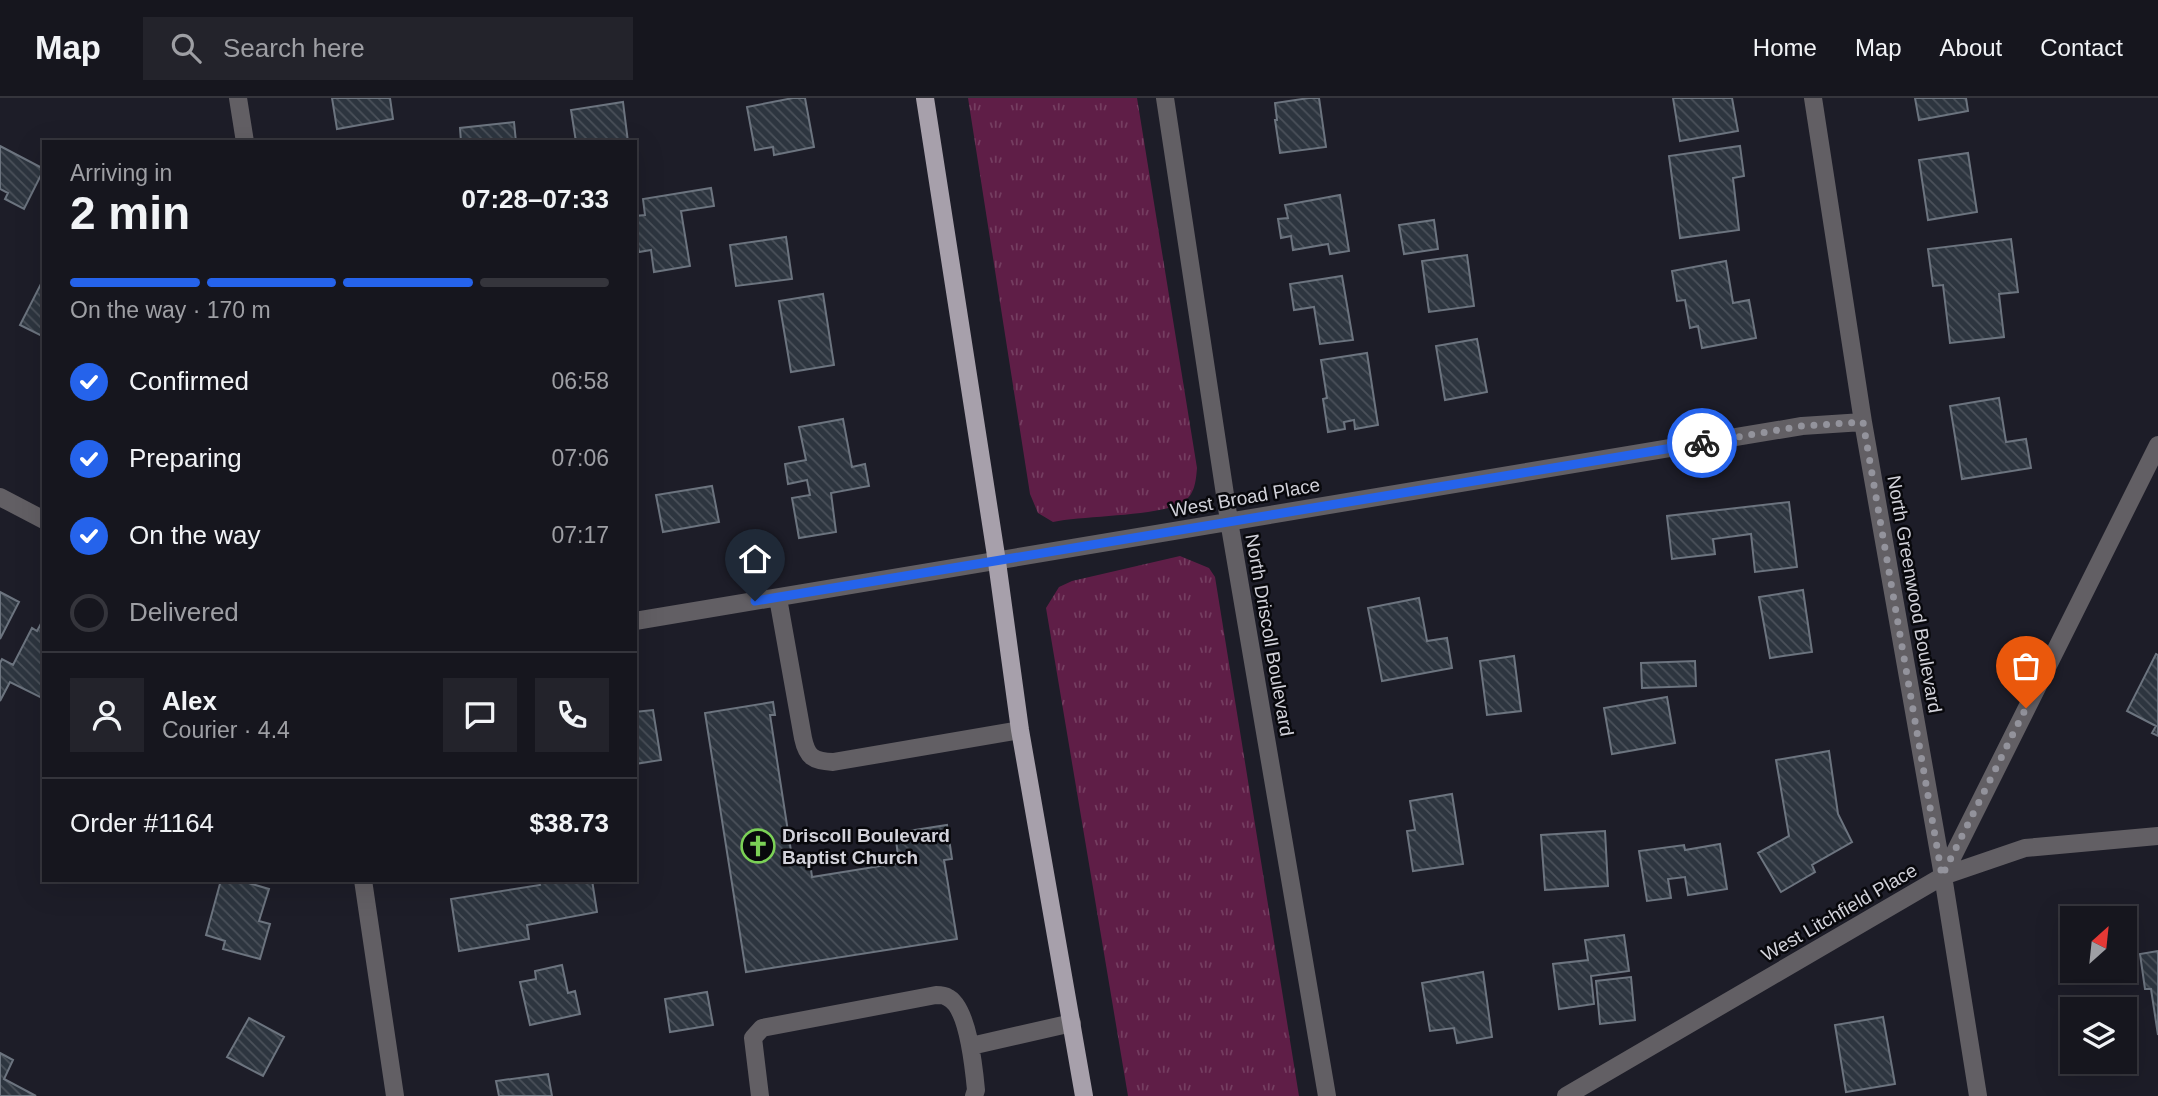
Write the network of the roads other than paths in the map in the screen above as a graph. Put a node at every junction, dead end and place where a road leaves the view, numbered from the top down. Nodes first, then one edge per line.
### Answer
1 (237, 98) edge
2 (925, 98) edge
3 (1165, 98) edge
4 (1813, 98) edge
5 (245, 140) edge
6 (1863, 422) junction
7 (2158, 445) edge
8 (0, 497) edge
9 (42, 519) edge
10 (1229, 521) junction
11 (997, 562) junction
12 (778, 598) junction
13 (637, 621) edge
14 (1020, 730) junction
15 (2158, 836) edge
16 (1942, 876) junction
17 (363, 882) edge
18 (1072, 1023) junction
19 (971, 1046) junction
20 (395, 1096) edge
21 (760, 1096) edge
22 (974, 1096) edge
23 (1084, 1096) edge
24 (1326, 1096) edge
25 (1566, 1096) edge
26 (1978, 1096) edge

1 - 5 street
2 - 11 main road
3 - 10 street, North Driscoll Boulevard
4 - 6 street, North Greenwood Boulevard
6 - 10 street, West Broad Place
6 - 16 street, North Greenwood Boulevard
7 - 16 street
8 - 9 street
10 - 11 street, West Broad Place
10 - 24 street, North Driscoll Boulevard
11 - 12 street, West Broad Place
11 - 14 main road
12 - 13 street, West Broad Place
12 - 14 street
14 - 18 main road
15 - 16 street, West Litchfield Place
16 - 25 street, West Litchfield Place
16 - 26 street, North Greenwood Boulevard
17 - 20 street
18 - 19 street
18 - 23 main road
19 - 21 street
19 - 22 street

